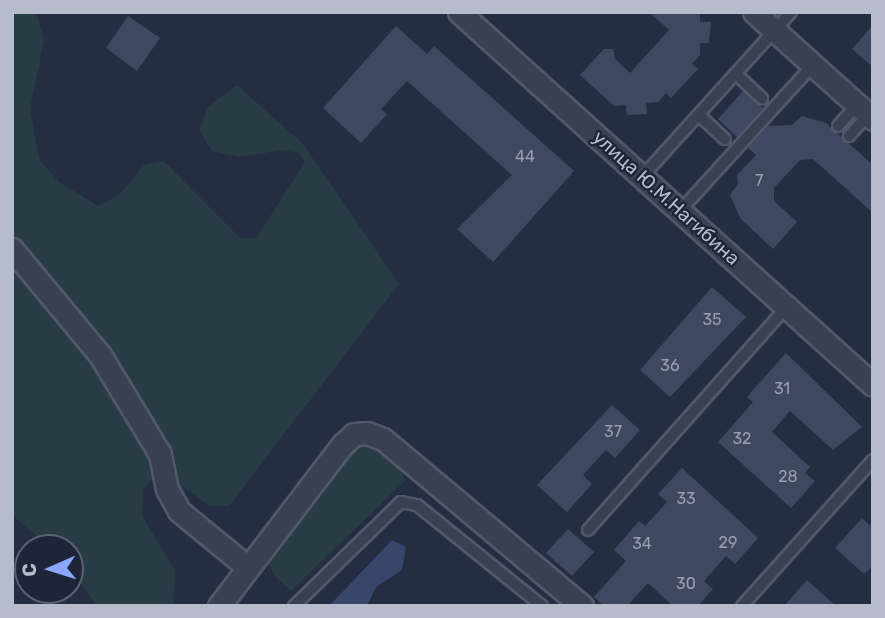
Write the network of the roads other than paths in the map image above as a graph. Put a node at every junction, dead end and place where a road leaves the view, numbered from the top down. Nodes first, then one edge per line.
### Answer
1 (459, 12) edge
2 (754, 12) edge
3 (791, 12) edge
4 (775, 31) junction
5 (813, 65) junction
6 (738, 76) junction
7 (762, 98) dead end
8 (866, 113) edge
9 (700, 116) junction
10 (838, 126) dead end
11 (849, 136) dead end
12 (725, 139) dead end
13 (642, 177) junction
14 (680, 211) junction
15 (12, 249) edge
16 (787, 307) junction
17 (873, 384) edge
18 (873, 460) edge
19 (587, 530) dead end
20 (246, 566) junction
21 (219, 606) edge
22 (294, 606) edge
23 (542, 606) edge
24 (582, 606) edge
25 (742, 606) edge

1 - 13 street, улица Ю.М.Нагибина
2 - 4 street
3 - 4 lane
4 - 5 street
4 - 6 lane
5 - 8 street
5 - 14 lane
6 - 7 lane
6 - 9 lane
8 - 10 lane
8 - 11 lane
9 - 12 lane
9 - 13 lane
13 - 14 street, улица Ю.М.Нагибина
14 - 16 street, улица Ю.М.Нагибина
15 - 20 street
16 - 17 street, улица Ю.М.Нагибина
16 - 19 lane
18 - 25 lane
20 - 21 street
20 - 24 street
22 - 23 lane

